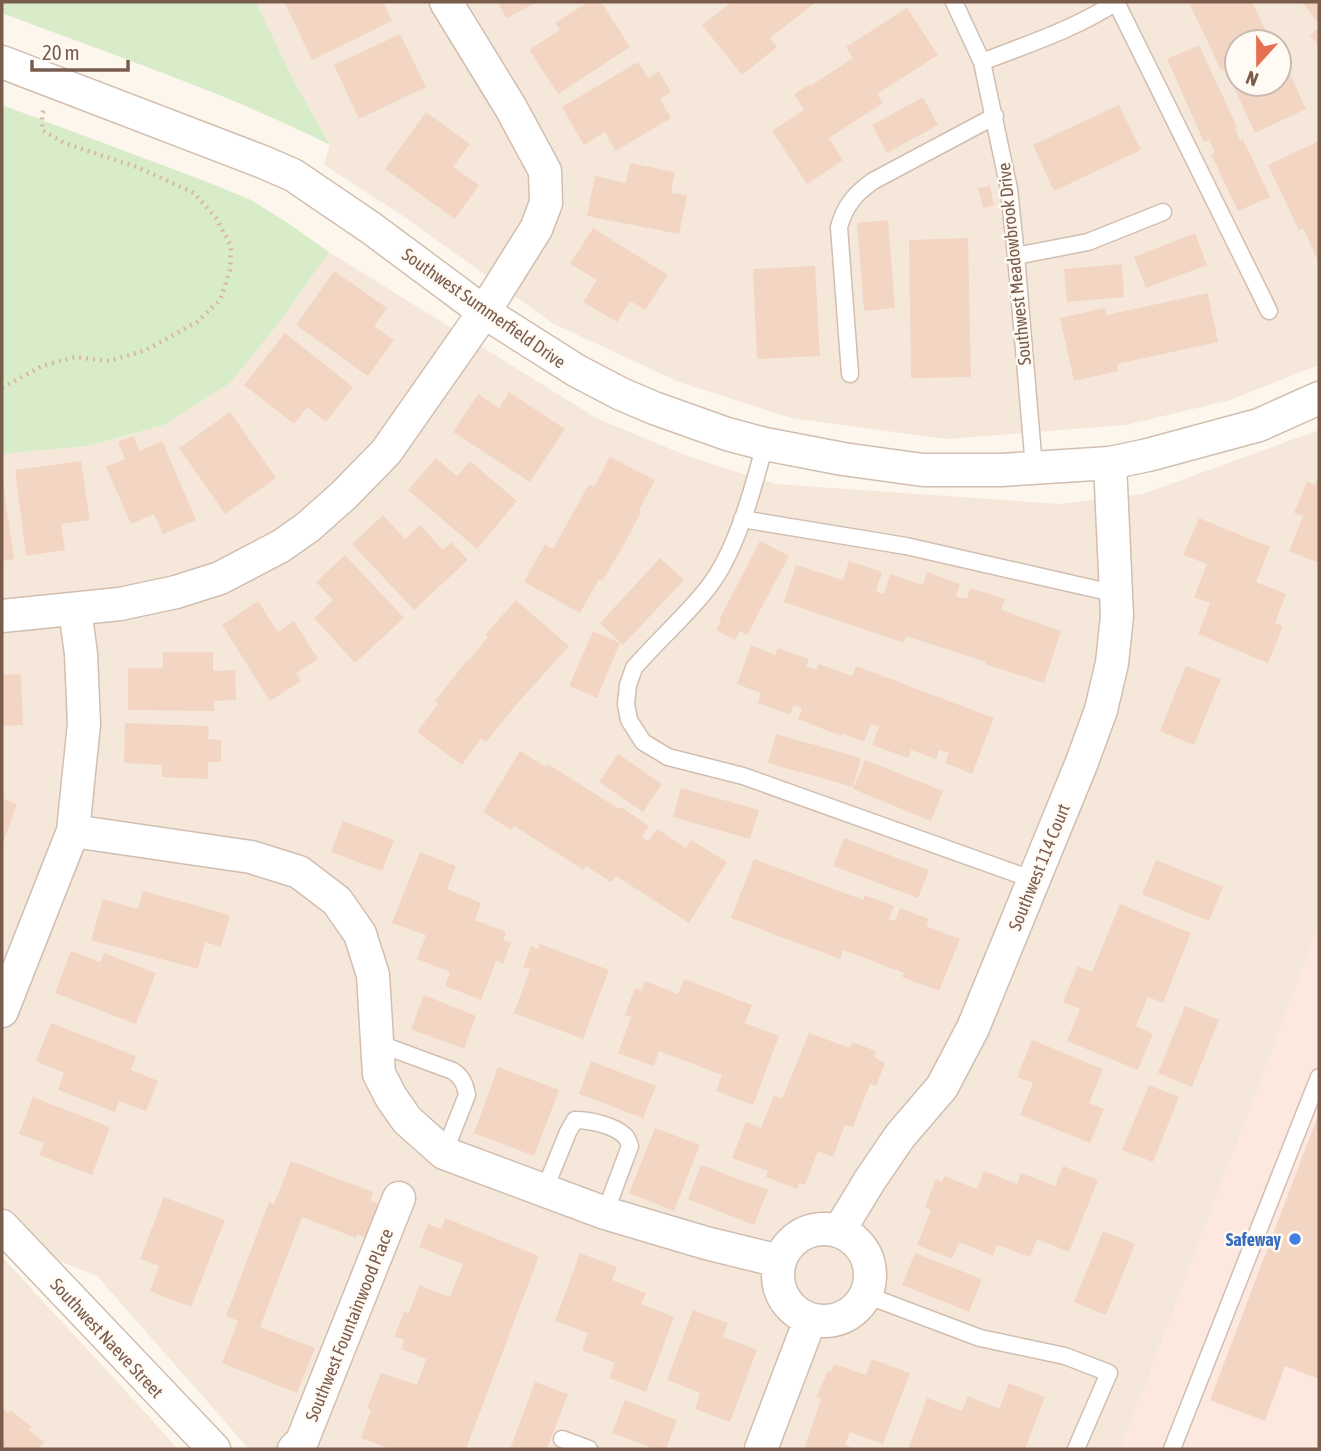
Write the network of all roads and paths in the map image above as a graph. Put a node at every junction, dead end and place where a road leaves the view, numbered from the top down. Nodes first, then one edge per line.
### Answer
1 (446, 2) edge
2 (954, 2) edge
3 (1116, 2) edge
4 (2, 62) edge
5 (982, 62) junction
6 (57, 83) junction
7 (995, 116) junction
8 (1163, 212) dead end
9 (1017, 256) junction
10 (1269, 311) dead end
11 (484, 312) junction
12 (850, 374) dead end
13 (2, 388) edge
14 (1319, 398) edge
15 (765, 444) junction
16 (1110, 463) junction
17 (1034, 467) junction
18 (742, 519) junction
19 (1116, 594) junction
20 (75, 609) junction
21 (2, 616) edge
22 (73, 831) junction
23 (1034, 880) junction
24 (2, 1011) edge
25 (377, 1043) junction
26 (1319, 1077) edge
27 (444, 1153) junction
28 (544, 1191) junction
29 (399, 1198) dead end
30 (605, 1213) junction
31 (2, 1226) edge
32 (839, 1231) junction
33 (779, 1261) junction
34 (866, 1295) junction
35 (810, 1320) junction
36 (562, 1439) dead end
37 (214, 1449) edge
38 (294, 1449) edge
39 (590, 1449) edge
40 (761, 1449) edge
41 (1076, 1449) edge
42 (1172, 1449) edge

1 - 11 street
2 - 5 lane, Southwest Meadowbrook Drive
3 - 5 lane
3 - 10 lane
4 - 6 street, Southwest Summerfield Drive
5 - 7 lane, Southwest Meadowbrook Drive
6 - 11 street, Southwest Summerfield Drive
6 - 13 path
7 - 9 lane, Southwest Meadowbrook Drive
7 - 12 lane
8 - 9 lane
9 - 17 lane, Southwest Meadowbrook Drive
11 - 15 street, Southwest Summerfield Drive
11 - 20 street
14 - 16 street, Southwest Summerfield Drive
15 - 17 street, Southwest Summerfield Drive
15 - 18 lane
16 - 17 street, Southwest Summerfield Drive
16 - 19 street, Southwest 114 Court
18 - 19 lane
18 - 23 lane
19 - 23 street, Southwest 114 Court
20 - 21 street
20 - 22 street
22 - 24 street
22 - 25 street
23 - 32 street, Southwest 114 Court
25 - 27 street
25 - 27 lane
26 - 42 lane
27 - 28 street
28 - 30 street
28 - 30 lane
29 - 38 street, Southwest Fountainwood Place
30 - 33 street
31 - 37 street, Southwest Naeve Street
32 - 33 street
32 - 34 street
33 - 35 street
34 - 35 street
34 - 41 lane
35 - 40 street
36 - 39 lane

